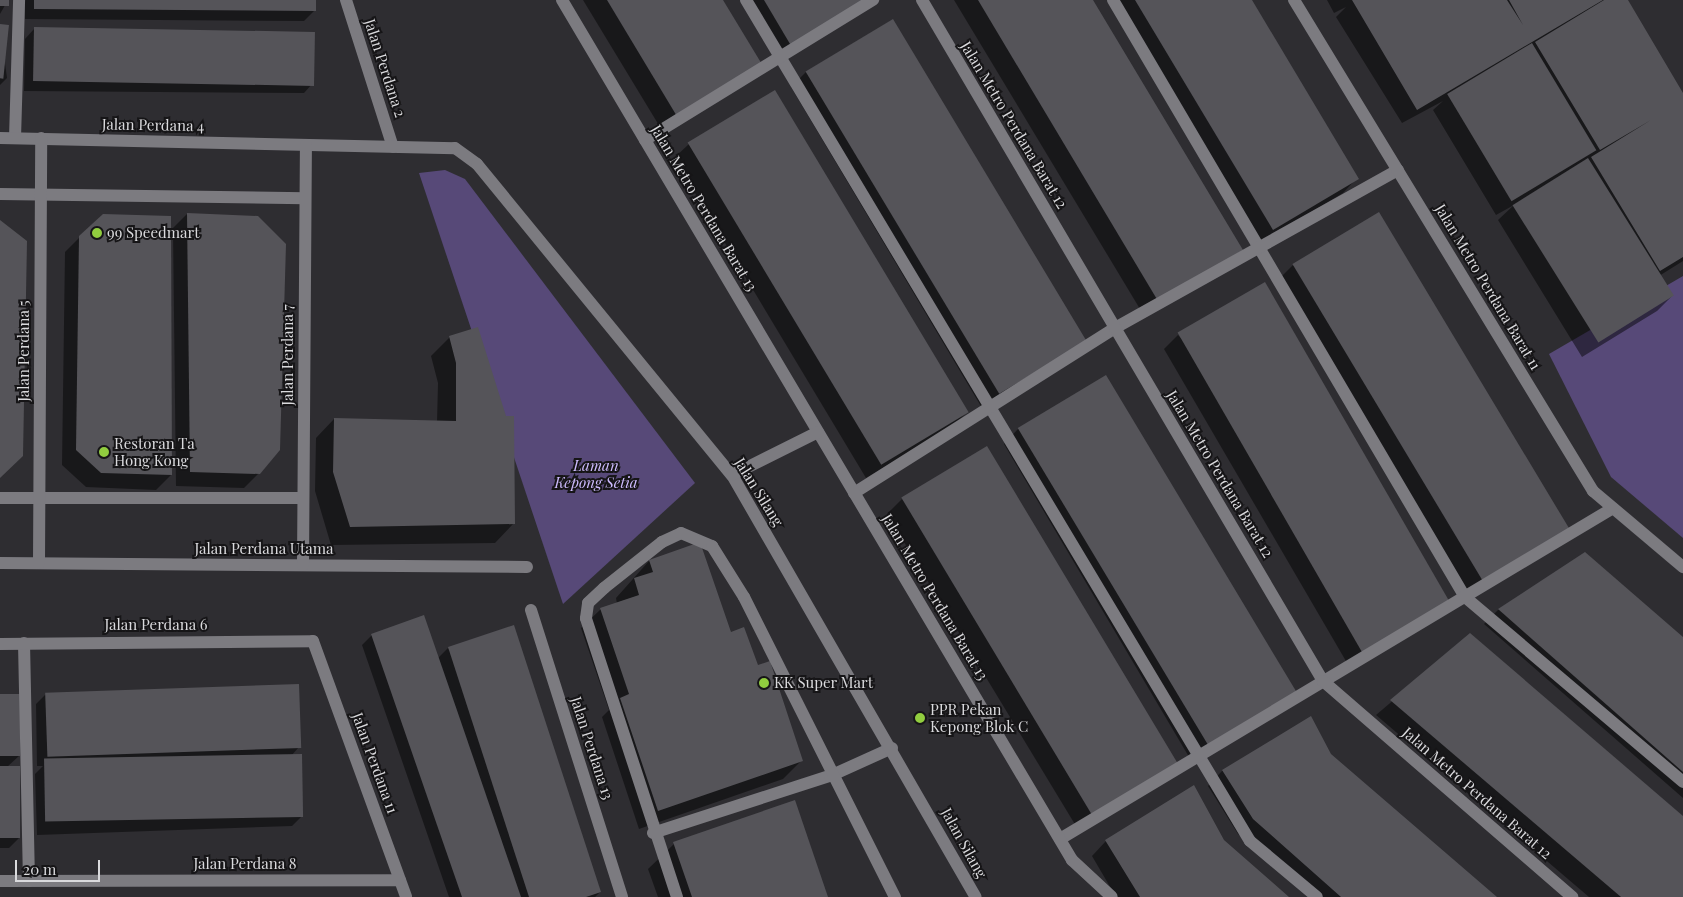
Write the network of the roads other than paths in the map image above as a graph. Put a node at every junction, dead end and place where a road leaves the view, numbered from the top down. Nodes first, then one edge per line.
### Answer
1 (19, 0) edge
2 (346, 0) edge
3 (562, 0) edge
4 (746, 0) edge
5 (873, 0) edge
6 (922, 0) edge
7 (1113, 0) edge
8 (1294, 0) edge
9 (780, 57) junction
10 (0, 138) edge
11 (15, 138) junction
12 (41, 138) junction
13 (645, 140) junction
14 (306, 144) junction
15 (393, 147) junction
16 (455, 148) joint
17 (1398, 170) junction
18 (0, 194) edge
19 (41, 195) junction
20 (305, 198) junction
21 (1261, 248) junction
22 (1115, 328) junction
23 (989, 408) junction
24 (818, 432) junction
25 (732, 475) junction
26 (854, 493) junction
27 (0, 498) edge
28 (40, 498) junction
29 (303, 498) junction
30 (1613, 508) junction
31 (0, 563) edge
32 (39, 563) junction
33 (303, 565) junction
34 (527, 567) dead end
35 (1683, 567) edge
36 (1465, 597) junction
37 (531, 610) dead end
38 (313, 641) joint
39 (24, 643) junction
40 (0, 644) edge
41 (1323, 681) junction
42 (892, 748) junction
43 (1198, 756) junction
44 (830, 776) junction
45 (1683, 782) edge
46 (653, 833) junction
47 (1060, 839) junction
48 (400, 880) junction
49 (0, 881) edge
50 (29, 881) junction
51 (406, 897) edge
52 (622, 897) edge
53 (677, 897) edge
54 (895, 897) edge
55 (976, 897) edge
56 (1112, 897) edge
57 (1317, 897) edge
58 (1572, 897) edge

1 - 11 street
2 - 15 street, Jalan Perdana 2
3 - 13 street, Jalan Metro Perdana Barat 13
4 - 9 street
5 - 9 street
6 - 22 street, Jalan Metro Perdana Barat 12
7 - 21 street
8 - 17 street, Jalan Metro Perdana Barat 11
9 - 13 street
9 - 23 street
10 - 11 street, Jalan Perdana 4
11 - 12 street, Jalan Perdana 4
12 - 14 street, Jalan Perdana 4
12 - 19 street, Jalan Perdana 5
13 - 24 street, Jalan Metro Perdana Barat 13
14 - 15 street, Jalan Perdana 4
14 - 20 street, Jalan Perdana 7
15 - 16 street, Jalan Perdana 4
16 - 25 street, Jalan Silang
17 - 21 street
17 - 30 street, Jalan Metro Perdana Barat 11
18 - 19 street
19 - 20 street
19 - 28 street, Jalan Perdana 5
20 - 29 street, Jalan Perdana 7
21 - 22 street
21 - 36 street
22 - 23 street
22 - 41 street, Jalan Metro Perdana Barat 12
23 - 26 street
23 - 43 street
24 - 25 street
24 - 26 street, Jalan Metro Perdana Barat 13
25 - 42 street, Jalan Silang
26 - 47 street, Jalan Metro Perdana Barat 13
27 - 28 street
28 - 29 street
28 - 32 street, Jalan Perdana 5
29 - 33 street, Jalan Perdana 7
30 - 35 street, Jalan Metro Perdana Barat 11
30 - 36 street
31 - 32 street, Jalan Perdana Utama
32 - 33 street, Jalan Perdana Utama
33 - 34 street, Jalan Perdana Utama
36 - 41 street
36 - 45 street
37 - 52 street, Jalan Perdana 13
38 - 39 street, Jalan Perdana 6
38 - 48 street, Jalan Perdana 11
39 - 40 street, Jalan Perdana 6
39 - 50 street
41 - 43 street
41 - 58 street, Jalan Metro Perdana Barat 12
42 - 44 street
42 - 55 street, Jalan Silang
43 - 47 street
43 - 57 street
44 - 46 street
44 - 46 street
44 - 54 street
46 - 53 street
47 - 56 street, Jalan Metro Perdana Barat 13
48 - 50 street, Jalan Perdana 8
48 - 51 street, Jalan Perdana 11
49 - 50 street, Jalan Perdana 8

